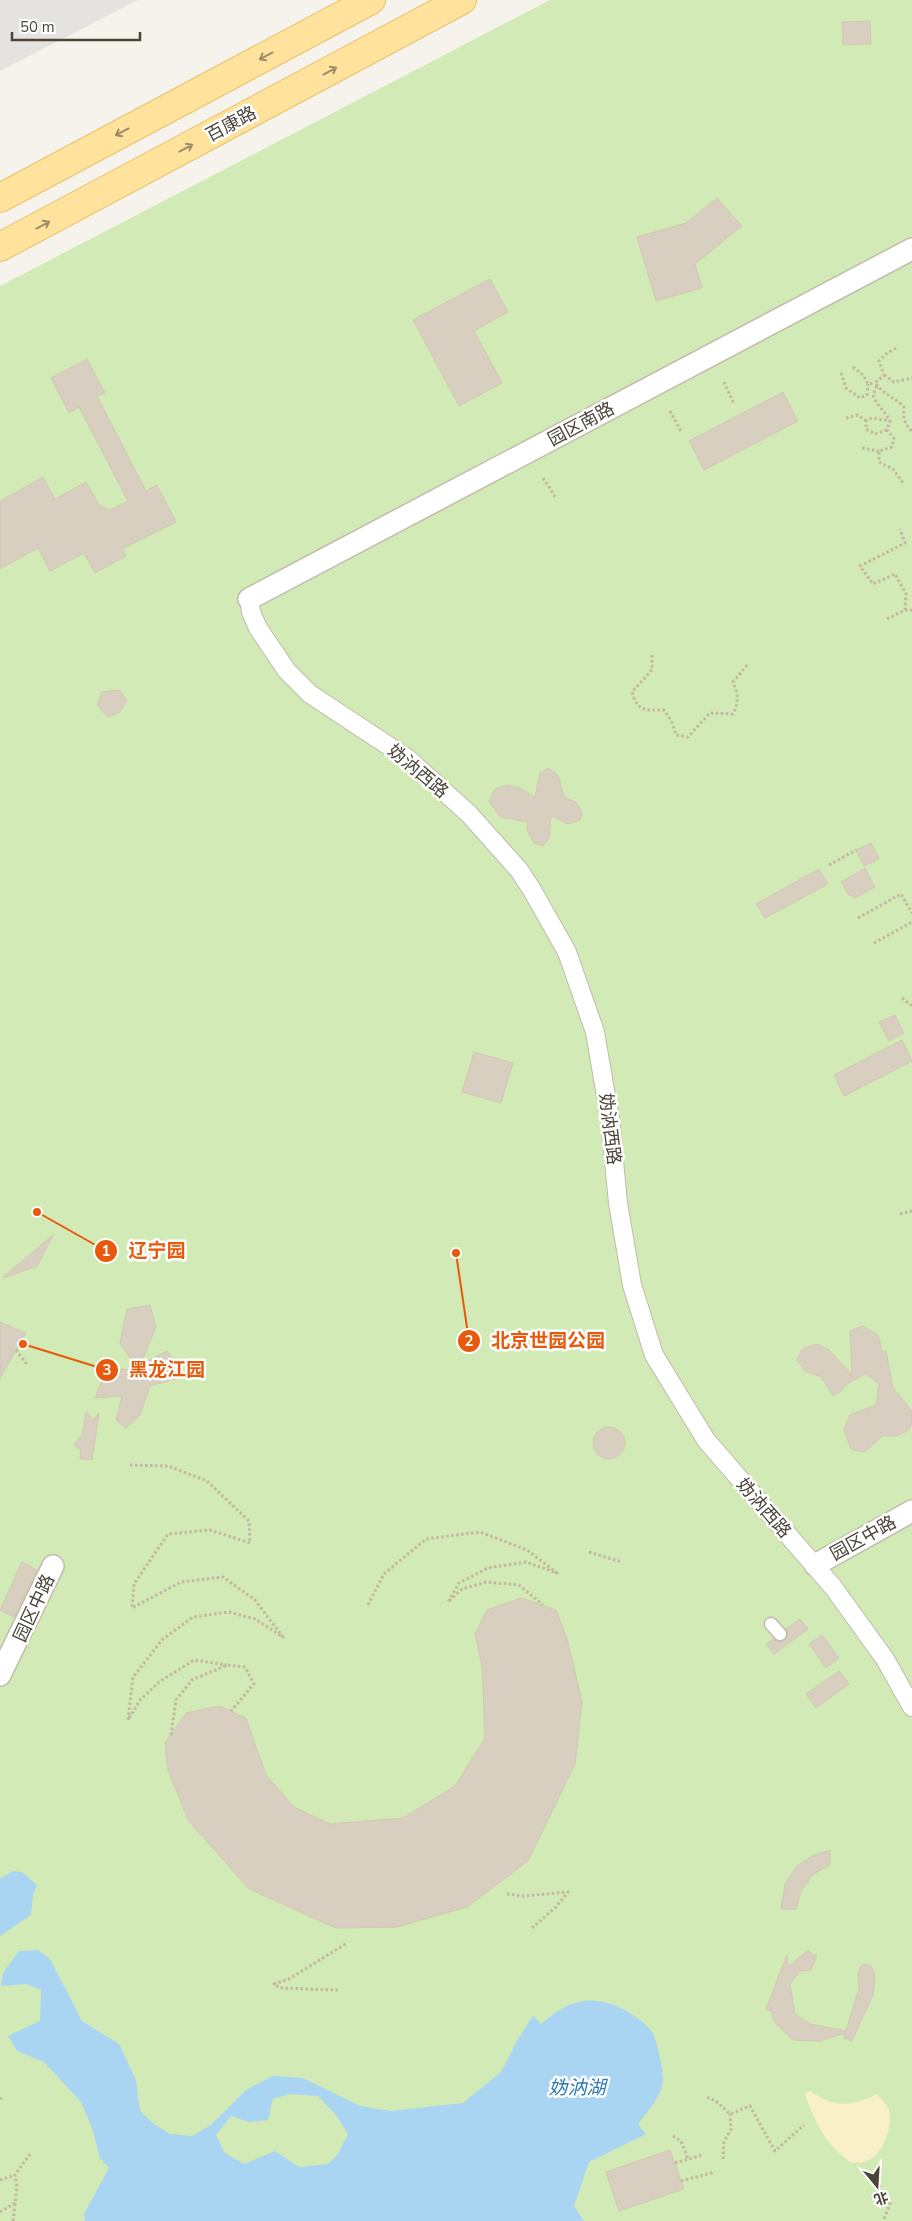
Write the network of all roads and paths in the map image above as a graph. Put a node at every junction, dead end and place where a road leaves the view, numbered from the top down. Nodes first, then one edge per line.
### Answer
1 (371, 0) edge
2 (462, 0) edge
3 (0, 198) edge
4 (0, 247) edge
5 (912, 249) edge
6 (896, 348) dead end
7 (853, 366) dead end
8 (840, 373) dead end
9 (884, 375) junction
10 (912, 378) edge
11 (724, 382) dead end
12 (868, 384) junction
13 (876, 384) junction
14 (734, 404) dead end
15 (670, 411) dead end
16 (846, 418) dead end
17 (866, 421) junction
18 (890, 421) junction
19 (887, 430) junction
20 (912, 430) edge
21 (682, 433) dead end
22 (862, 448) dead end
23 (879, 451) junction
24 (543, 478) dead end
25 (903, 483) dead end
26 (556, 498) dead end
27 (900, 529) dead end
28 (249, 599) joint
29 (905, 610) junction
30 (912, 610) edge
31 (887, 619) dead end
32 (652, 655) dead end
33 (748, 664) dead end
34 (856, 850) dead end
35 (829, 865) dead end
36 (912, 913) edge
37 (858, 918) dead end
38 (912, 922) edge
39 (874, 943) dead end
40 (902, 998) dead end
41 (912, 1006) edge
42 (912, 1211) edge
43 (900, 1214) dead end
44 (16, 1350) dead end
45 (28, 1366) dead end
46 (130, 1465) dead end
47 (912, 1511) edge
48 (589, 1552) dead end
49 (622, 1562) dead end
50 (815, 1564) junction
51 (53, 1566) dead end
52 (368, 1605) dead end
53 (543, 1605) dead end
54 (771, 1624) dead end
55 (780, 1634) dead end
56 (227, 1664) junction
57 (0, 1675) edge
58 (912, 1707) edge
59 (231, 1711) dead end
60 (171, 1735) dead end
61 (507, 1894) dead end
62 (532, 1928) dead end
63 (347, 1943) dead end
64 (338, 1990) dead end
65 (707, 2098) dead end
66 (730, 2114) junction
67 (804, 2125) dead end
68 (673, 2136) dead end
69 (30, 2154) dead end
70 (702, 2155) dead end
71 (688, 2159) junction
72 (723, 2159) dead end
73 (675, 2163) dead end
74 (861, 2169) dead end
75 (715, 2172) dead end
76 (15, 2174) junction
77 (0, 2180) edge
78 (681, 2182) dead end
79 (16, 2203) junction
80 (0, 2212) edge
81 (13, 2221) edge
82 (883, 2221) edge

1 -> 3 main road
4 -> 2 main road, 百康路
5 - 28 street, 园区南路
6 - 9 path
7 - 12 path
8 - 12 path
9 - 10 path
9 - 13 path
11 - 14 path
12 - 13 path
13 - 18 path
13 - 20 path
15 - 21 path
16 - 17 path
17 - 18 path
17 - 19 path
18 - 19 path
19 - 23 path
22 - 23 path
23 - 25 path
24 - 26 path
27 - 29 path
28 - 50 street, 妫汭西路
29 - 30 path
29 - 31 path
32 - 33 path
34 - 35 path
36 - 37 path
38 - 39 path
40 - 41 path
42 - 43 path
44 - 45 path
46 - 56 path
47 - 50 street, 园区中路
48 - 49 path
50 - 58 street, 妫汭西路
51 - 57 street, 园区中路
52 - 53 path
54 - 55 street
56 - 59 path
56 - 60 path
61 - 62 path
63 - 64 path
65 - 66 path
66 - 67 path
66 - 72 path
68 - 71 path
69 - 76 path
70 - 71 path
71 - 73 path
74 - 82 path
75 - 78 path
76 - 77 path
76 - 79 path
79 - 80 path
79 - 81 path

